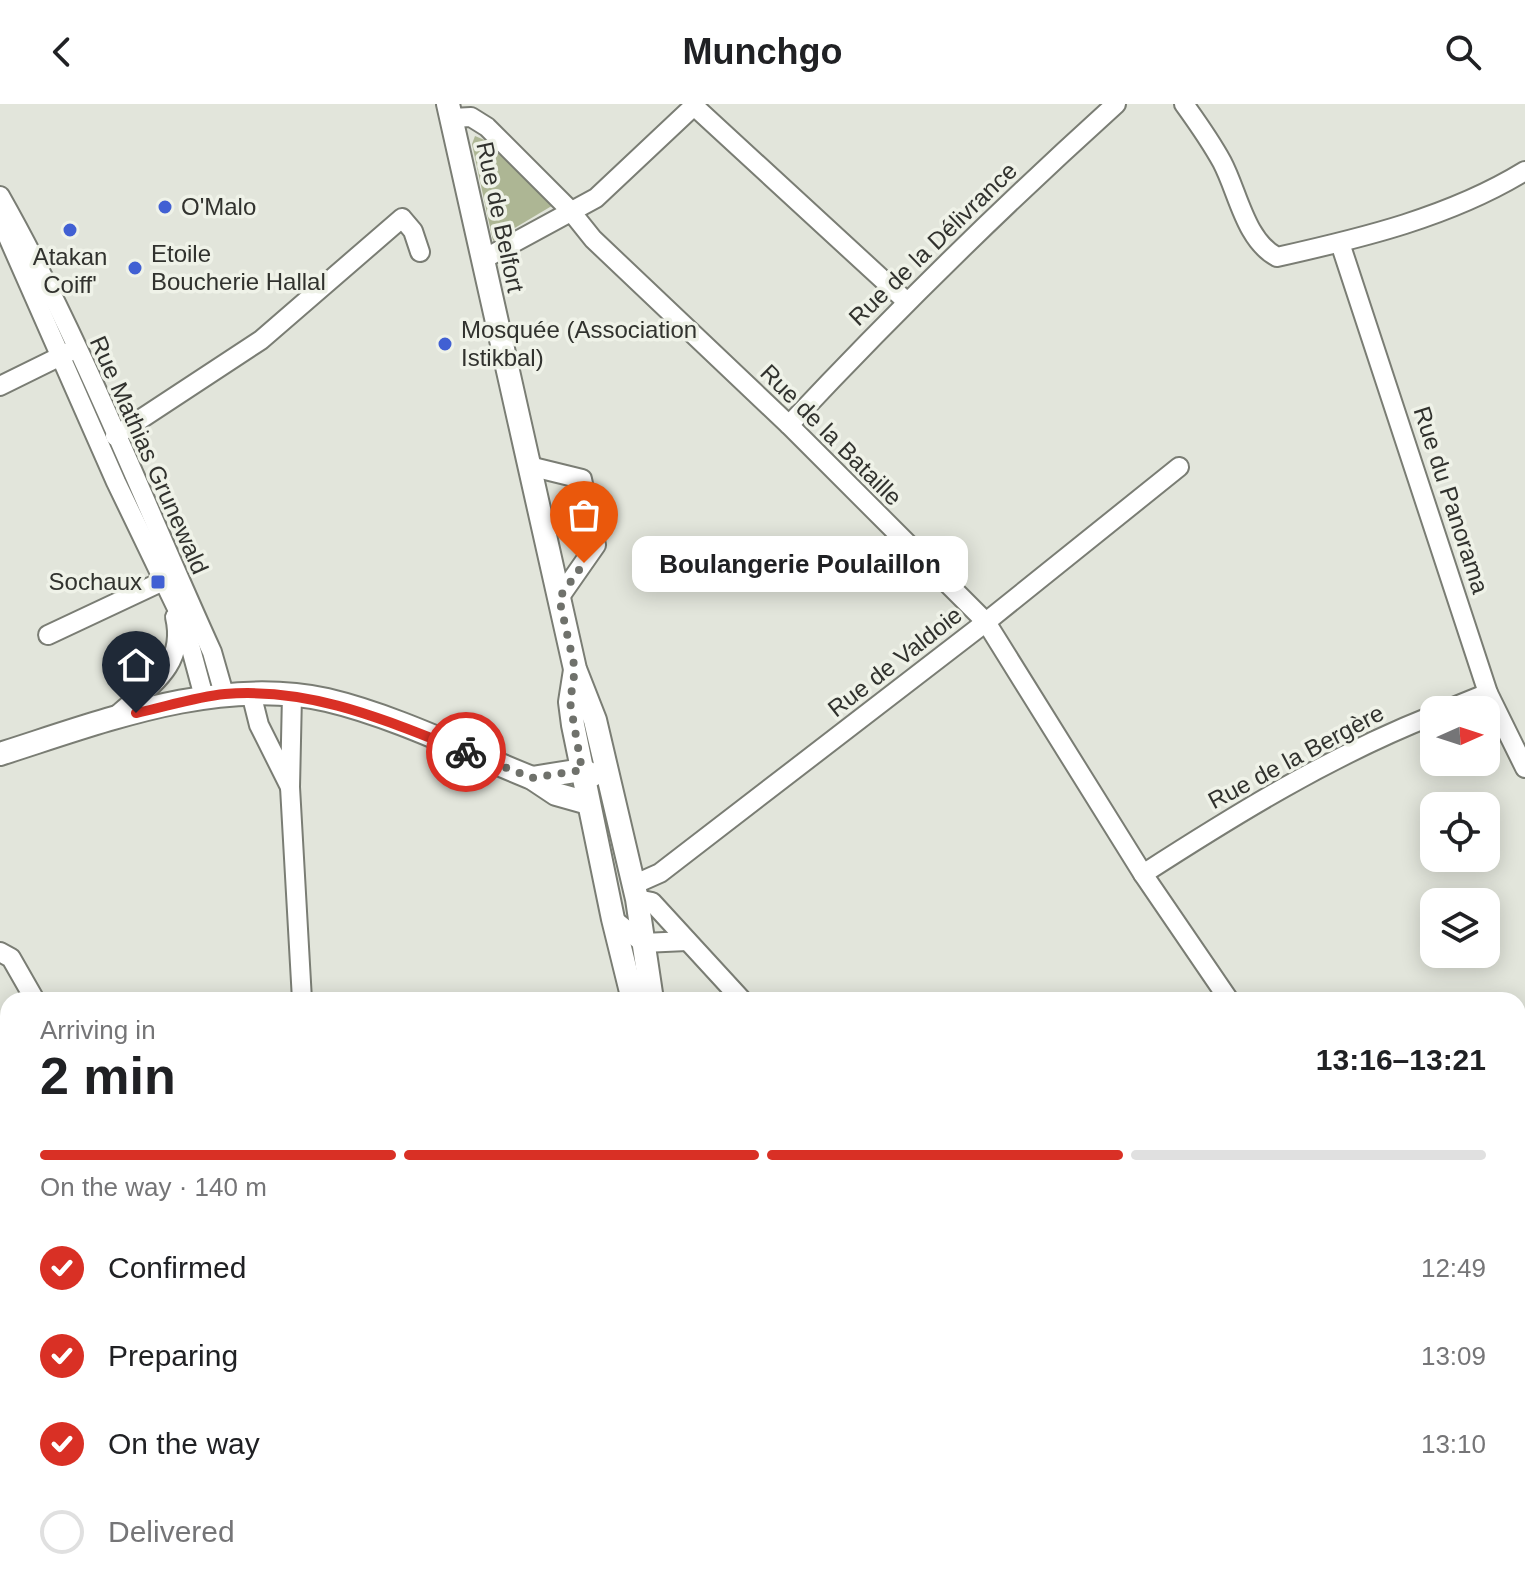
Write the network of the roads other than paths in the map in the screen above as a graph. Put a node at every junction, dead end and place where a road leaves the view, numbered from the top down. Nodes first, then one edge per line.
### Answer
1 (1116, 104) edge
2 (1184, 104) edge
3 (695, 105) edge
4 (450, 111) edge
5 (1525, 171) edge
6 (0, 196) edge
7 (569, 209) junction
8 (0, 219) edge
9 (1340, 243) junction
10 (420, 252) dead end
11 (482, 260) junction
12 (906, 301) junction
13 (68, 353) junction
14 (0, 386) edge
15 (789, 425) junction
16 (115, 436) junction
17 (529, 466) junction
18 (1179, 467) dead end
19 (166, 590) junction
20 (559, 598) junction
21 (986, 622) junction
22 (48, 635) dead end
23 (575, 669) junction
24 (251, 693) junction
25 (1488, 693) junction
26 (292, 695) junction
27 (214, 696) junction
28 (1481, 696) edge
29 (115, 717) junction
30 (1420, 720) edge
31 (0, 754) edge
32 (1525, 768) edge
33 (582, 770) junction
34 (532, 778) junction
35 (607, 783) junction
36 (290, 787) junction
37 (588, 803) junction
38 (1143, 874) junction
39 (635, 892) junction
40 (613, 919) junction
41 (687, 941) junction
42 (643, 943) junction
43 (0, 952) edge
44 (30, 992) edge
45 (302, 992) edge
46 (631, 992) edge
47 (651, 992) edge
48 (735, 992) edge
49 (1224, 992) edge

1 - 12 street, Rue de la Délivrance
2 - 9 street
3 - 7 street
3 - 12 street
4 - 7 street, Rue de la Bataille
4 - 11 main road, Rue de Belfort
5 - 9 street
6 - 13 street, Rue Mathias Grunewald
7 - 11 street
7 - 15 street, Rue de la Bataille
8 - 13 street, Rue Mathias Grunewald
9 - 25 street, Rue du Panorama
10 - 16 street
11 - 17 main road, Rue de Belfort
12 - 15 street, Rue de la Délivrance
13 - 14 street
13 - 16 street, Rue Mathias Grunewald
13 - 19 street, Rue Mathias Grunewald
15 - 21 street, Rue de la Bataille
16 - 27 street, Rue Mathias Grunewald
17 - 20 main road, Rue de Belfort
17 - 20 street
18 - 21 street, Rue de Valdoie
19 - 22 street
19 - 27 street, Rue Mathias Grunewald
19 - 29 street, Rue Mathias Grunewald
20 - 23 main road, Rue de Belfort
21 - 38 street, Rue de la Bataille
21 - 39 street, Rue de Valdoie
23 - 33 main road, Rue de Belfort
23 - 35 main road, Rue de Belfort
24 - 26 main road
24 - 27 main road
24 - 36 street
25 - 28 street
25 - 32 street, Rue du Panorama
26 - 34 main road
26 - 36 street
27 - 29 main road
29 - 31 main road
30 - 38 street, Rue de la Bergère
33 - 34 main road
33 - 35 main road
33 - 37 main road, Rue de Belfort
34 - 37 main road
35 - 37 main road
35 - 39 main road, Rue de Belfort
36 - 45 street
37 - 40 main road, Rue de Belfort
38 - 49 street, Rue de la Bataille
39 - 41 street
39 - 42 main road, Rue de Belfort
40 - 42 street
40 - 46 main road, Rue de Belfort
41 - 42 street
41 - 48 street
42 - 47 main road, Rue de Belfort
43 - 44 street

